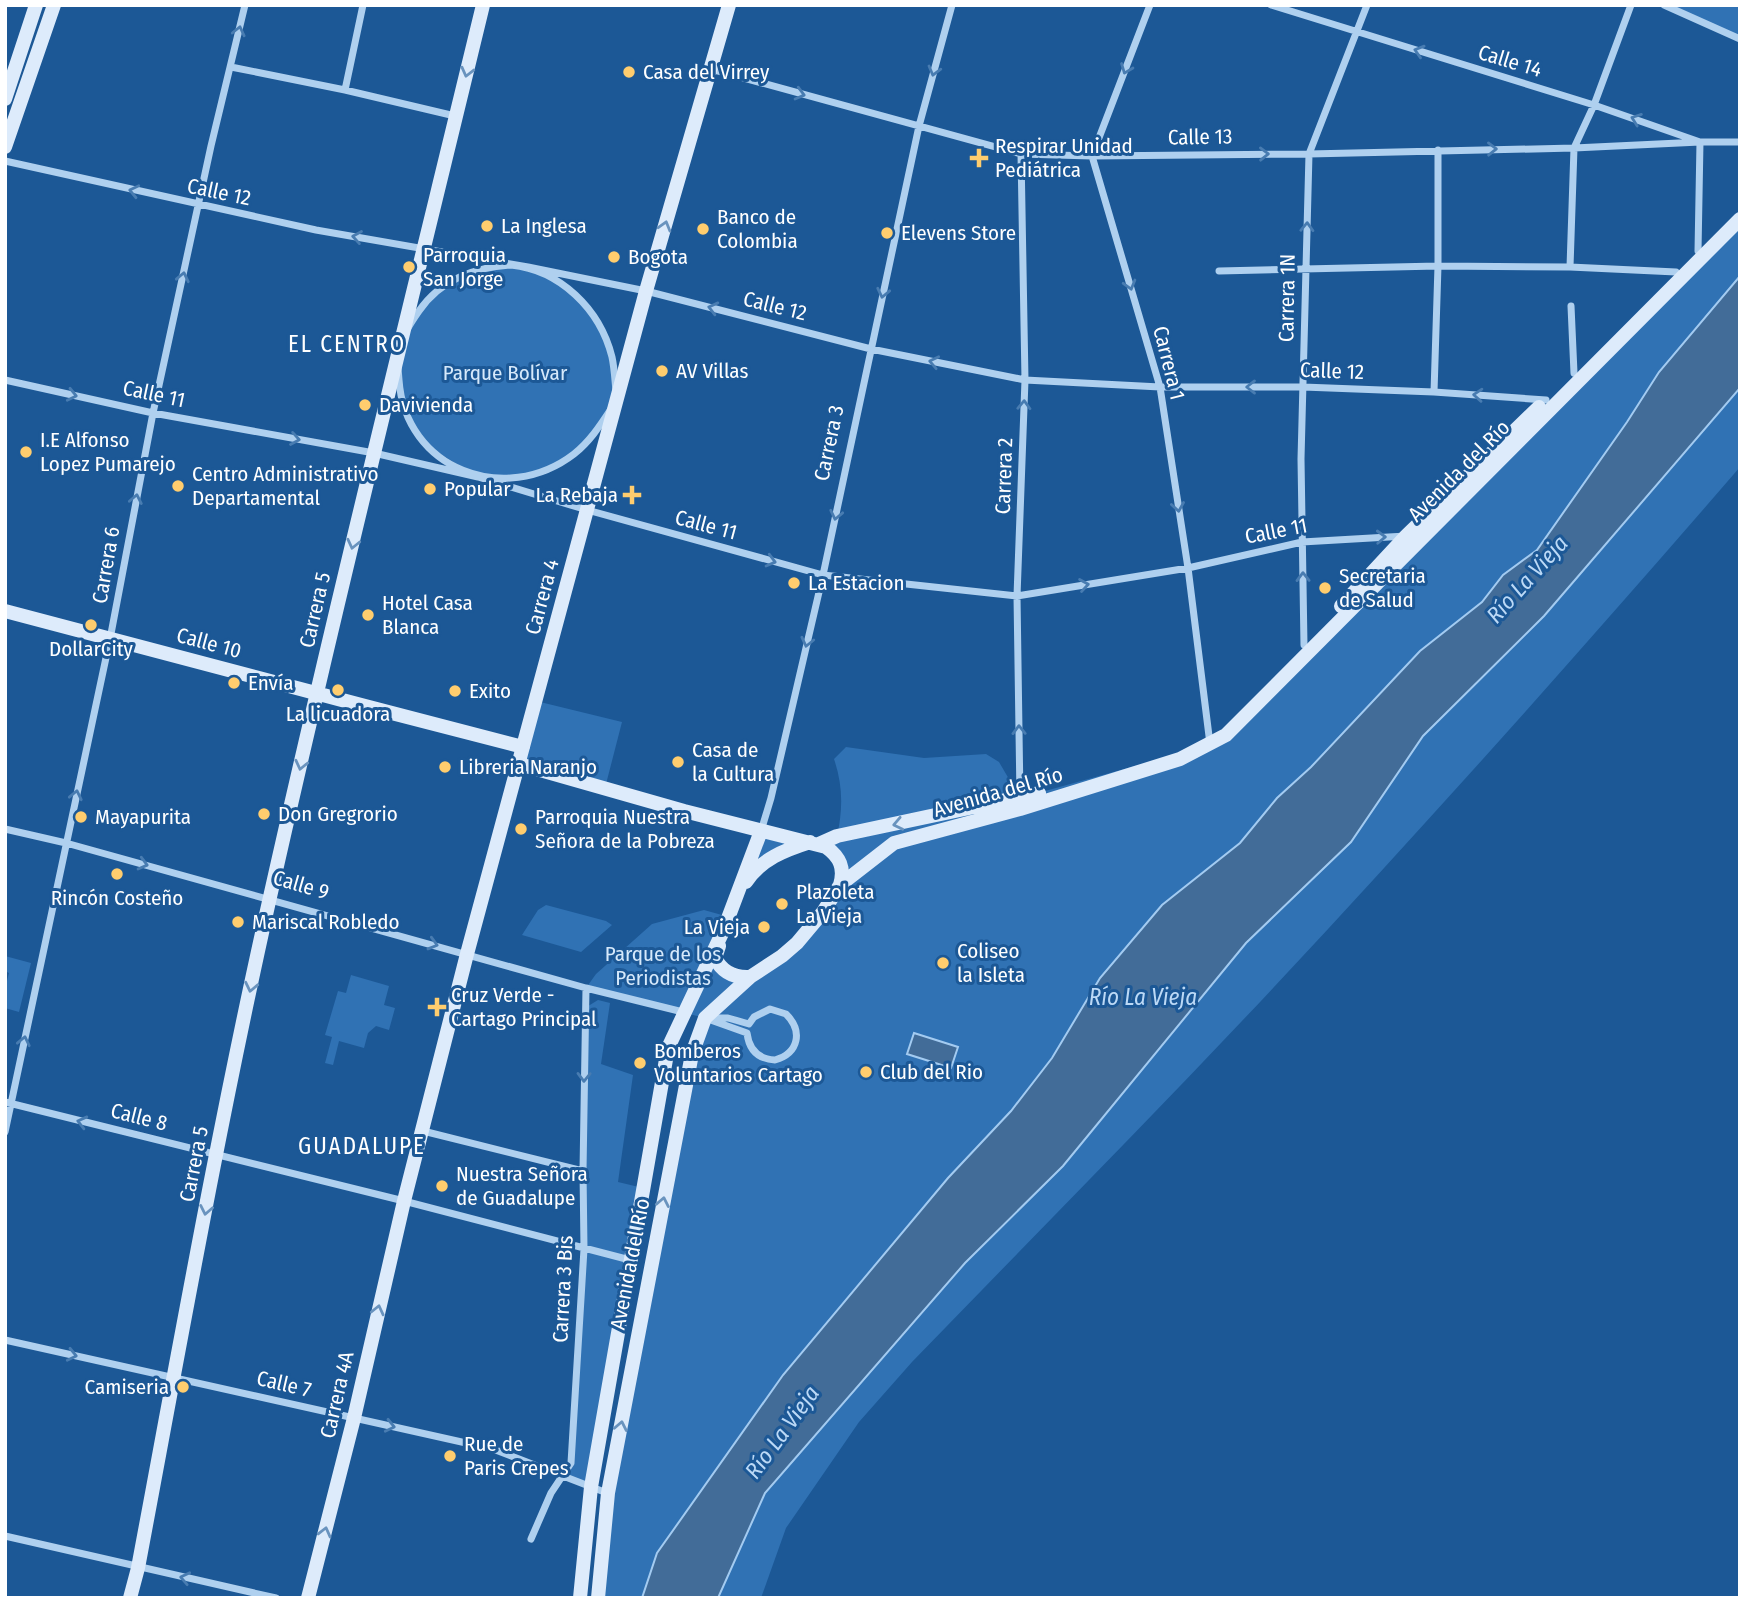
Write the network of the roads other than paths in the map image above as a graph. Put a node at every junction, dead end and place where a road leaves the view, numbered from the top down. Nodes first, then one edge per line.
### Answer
1 (36, 5) edge
2 (54, 5) edge
3 (245, 5) edge
4 (363, 5) edge
5 (483, 5) edge
6 (729, 5) edge
7 (952, 5) edge
8 (1150, 5) edge
9 (1272, 5) edge
10 (1367, 5) edge
11 (1631, 5) edge
12 (1664, 5) edge
13 (1356, 32) junction
14 (1740, 39) edge
15 (231, 67) junction
16 (710, 69) junction
17 (345, 90) junction
18 (5, 99) edge
19 (1594, 105) junction
20 (455, 116) junction
21 (919, 126) junction
22 (1700, 142) junction
23 (1740, 142) edge
24 (5, 148) edge
25 (1574, 148) junction
26 (1438, 150) junction
27 (1309, 154) junction
28 (1021, 155) junction
29 (1092, 156) junction
30 (5, 161) edge
31 (198, 206) junction
32 (1740, 210) edge
33 (1740, 219) edge
34 (424, 249) junction
35 (1698, 251) junction
36 (1438, 266) junction
37 (528, 267) junction
38 (1570, 267) junction
39 (1306, 270) junction
40 (1219, 271) dead end
41 (1676, 272) junction
42 (646, 291) junction
43 (1571, 306) dead end
44 (399, 348) junction
45 (871, 349) junction
46 (1574, 373) junction
47 (5, 380) edge
48 (1025, 380) junction
49 (1160, 387) junction
50 (1303, 387) junction
51 (1434, 392) junction
52 (617, 400) junction
53 (1546, 400) junction
54 (153, 413) junction
55 (374, 453) junction
56 (478, 477) junction
57 (587, 510) junction
58 (1406, 536) junction
59 (1302, 542) junction
60 (1188, 568) junction
61 (823, 575) junction
62 (1017, 596) junction
63 (5, 611) edge
64 (110, 639) junction
65 (1304, 645) junction
66 (317, 695) junction
67 (1209, 741) junction
68 (523, 747) junction
69 (519, 764) junction
70 (1020, 798) junction
71 (5, 829) edge
72 (761, 831) junction
73 (66, 843) junction
74 (815, 843) junction
75 (840, 884) junction
76 (739, 887) joint
77 (270, 898) junction
78 (723, 933) junction
79 (467, 954) junction
80 (750, 977) junction
81 (586, 988) junction
82 (683, 1012) junction
83 (705, 1018) junction
84 (8, 1103) edge
85 (422, 1130) junction
86 (5, 1132) edge
87 (217, 1155) junction
88 (583, 1171) junction
89 (404, 1201) junction
90 (584, 1249) junction
91 (630, 1260) junction
92 (5, 1340) edge
93 (174, 1378) junction
94 (354, 1418) junction
95 (563, 1476) junction
96 (591, 1487) junction
97 (608, 1493) junction
98 (5, 1536) edge
99 (531, 1539) dead end
100 (138, 1568) junction
101 (130, 1598) edge
102 (276, 1598) edge
103 (308, 1598) edge
104 (580, 1598) edge
105 (598, 1598) edge

1 - 18 main road
2 - 24 main road
15 -> 3 street, Carrera 6
4 - 17 street
5 -> 20 main road, Carrera 5
6 - 16 main road, Carrera 4
7 -> 21 street, Carrera 3
8 -> 29 street
9 - 13 street, Calle 14
10 - 13 street, Carrera 1N
11 - 19 street
12 - 14 street
19 -> 13 street, Calle 14
13 - 27 street, Carrera 1N
15 - 17 street
15 - 31 street, Carrera 6
16 -> 21 street, Calle 13
42 -> 16 main road, Carrera 4
17 - 20 street
22 -> 19 street, Calle 14
19 - 25 street
20 - 34 main road, Carrera 5
21 - 28 street, Calle 13
21 -> 45 street, Carrera 3
22 - 23 street, Calle 14
22 - 25 street, Calle 13
22 - 35 street
26 -> 25 street, Calle 13
25 - 38 street
26 - 27 street, Calle 13
26 - 36 street
29 -> 27 street, Calle 13
39 -> 27 street, Carrera 1N
28 - 29 street, Calle 13
28 - 48 street, Carrera 2
29 -> 49 street, Carrera 1
31 -> 30 street, Calle 12
34 -> 31 street, Calle 12
54 -> 31 street, Carrera 6
32 - 35 main road, Avenida del Río
33 - 67 main road, Avenida del Río
34 - 37 street, Calle 12
34 - 44 main road, Carrera 5
35 - 41 main road, Avenida del Río
36 - 38 street
36 - 39 street
36 - 51 street
37 - 42 street, Calle 12
37 - 44 street
37 - 52 street
38 - 41 street
39 - 40 street
39 - 50 street, Carrera 1N
41 - 46 main road, Avenida del Río
45 -> 42 street, Calle 12
42 - 52 main road, Carrera 4
43 - 46 street
44 - 55 main road, Carrera 5
44 - 56 street
48 -> 45 street, Calle 12
45 -> 61 street, Carrera 3
46 - 53 main road, Avenida del Río
47 -> 54 street, Calle 11
48 - 49 street, Calle 12
62 -> 48 street, Carrera 2
50 -> 49 street, Calle 12
49 -> 60 street, Carrera 1
50 - 51 street, Calle 12
50 - 59 street, Carrera 1N
53 -> 51 street, Calle 12
52 - 56 street
52 - 57 main road, Carrera 4
53 - 58 main road, Avenida del Río
54 -> 55 street, Calle 11
64 -> 54 street, Carrera 6
55 - 56 street, Calle 11
55 -> 66 main road, Carrera 5
56 - 57 street, Calle 11
57 -> 61 street, Calle 11
57 - 68 main road, Carrera 4
59 -> 58 street, Calle 11
58 - 65 main road, Avenida del Río
59 - 60 street, Calle 11
65 -> 59 street, Carrera 1N
62 -> 60 street, Calle 11
60 - 67 street, Carrera 1
61 - 62 street, Calle 11
61 -> 72 street, Carrera 3
70 -> 62 street, Carrera 2
63 - 64 main road, Calle 10
64 - 66 main road, Calle 10
73 -> 64 street, Carrera 6
65 - 67 main road, Avenida del Río
66 - 68 main road, Calle 10
66 -> 77 main road, Carrera 5
67 - 70 main road, Avenida del Río
67 - 75 main road, Avenida del Río
68 - 69 main road, Carrera 4
69 - 72 main road
69 - 79 main road, Carrera 4
70 -> 74 main road, Avenida del Río
71 - 73 street, Calle 9
72 - 74 main road
72 - 76 main road, Carrera 3
73 -> 77 street, Calle 9
84 -> 73 street, Carrera 6
74 - 75 main road
74 - 78 main road, Avenida del Río
75 - 80 main road, Avenida del Río
76 - 78 main road, Avenida del Río
77 -> 79 street, Calle 9
77 -> 87 main road, Carrera 5
78 - 80 main road, Avenida del Río
78 - 82 main road, Avenida del Río
79 - 81 street, Calle 9
79 - 85 main road, Carrera 4
80 - 83 main road, Avenida del Río
81 - 82 street, Calle 9
81 -> 88 street, Carrera 3 Bis
82 - 83 main road, Calle 9
82 - 91 main road, Avenida del Río
83 - 83 street, Calle 9
97 -> 83 main road, Avenida del Río
84 - 86 street, Carrera 6
87 -> 84 street, Calle 8
85 - 88 street
85 - 89 main road, Carrera 4
87 - 89 street, Calle 8
87 -> 93 main road, Carrera 5
88 - 90 street, Carrera 3 Bis
89 - 90 street, Calle 8
94 -> 89 main road, Carrera 4A
90 - 91 street, Calle 8
90 - 95 street, Carrera 3 Bis
91 - 96 main road, Avenida del Río
92 -> 93 street, Calle 7
93 - 94 street, Calle 7
93 - 100 main road, Carrera 5
94 -> 95 street, Calle 7
103 -> 94 main road, Carrera 4A
95 - 96 street, Calle 7
95 - 99 street, Carrera 3 Bis
96 - 97 street, Calle 7
96 - 104 main road, Avenida del Río
97 - 105 main road, Avenida del Río
98 - 100 street
100 - 101 main road, Carrera 5
102 -> 100 street

